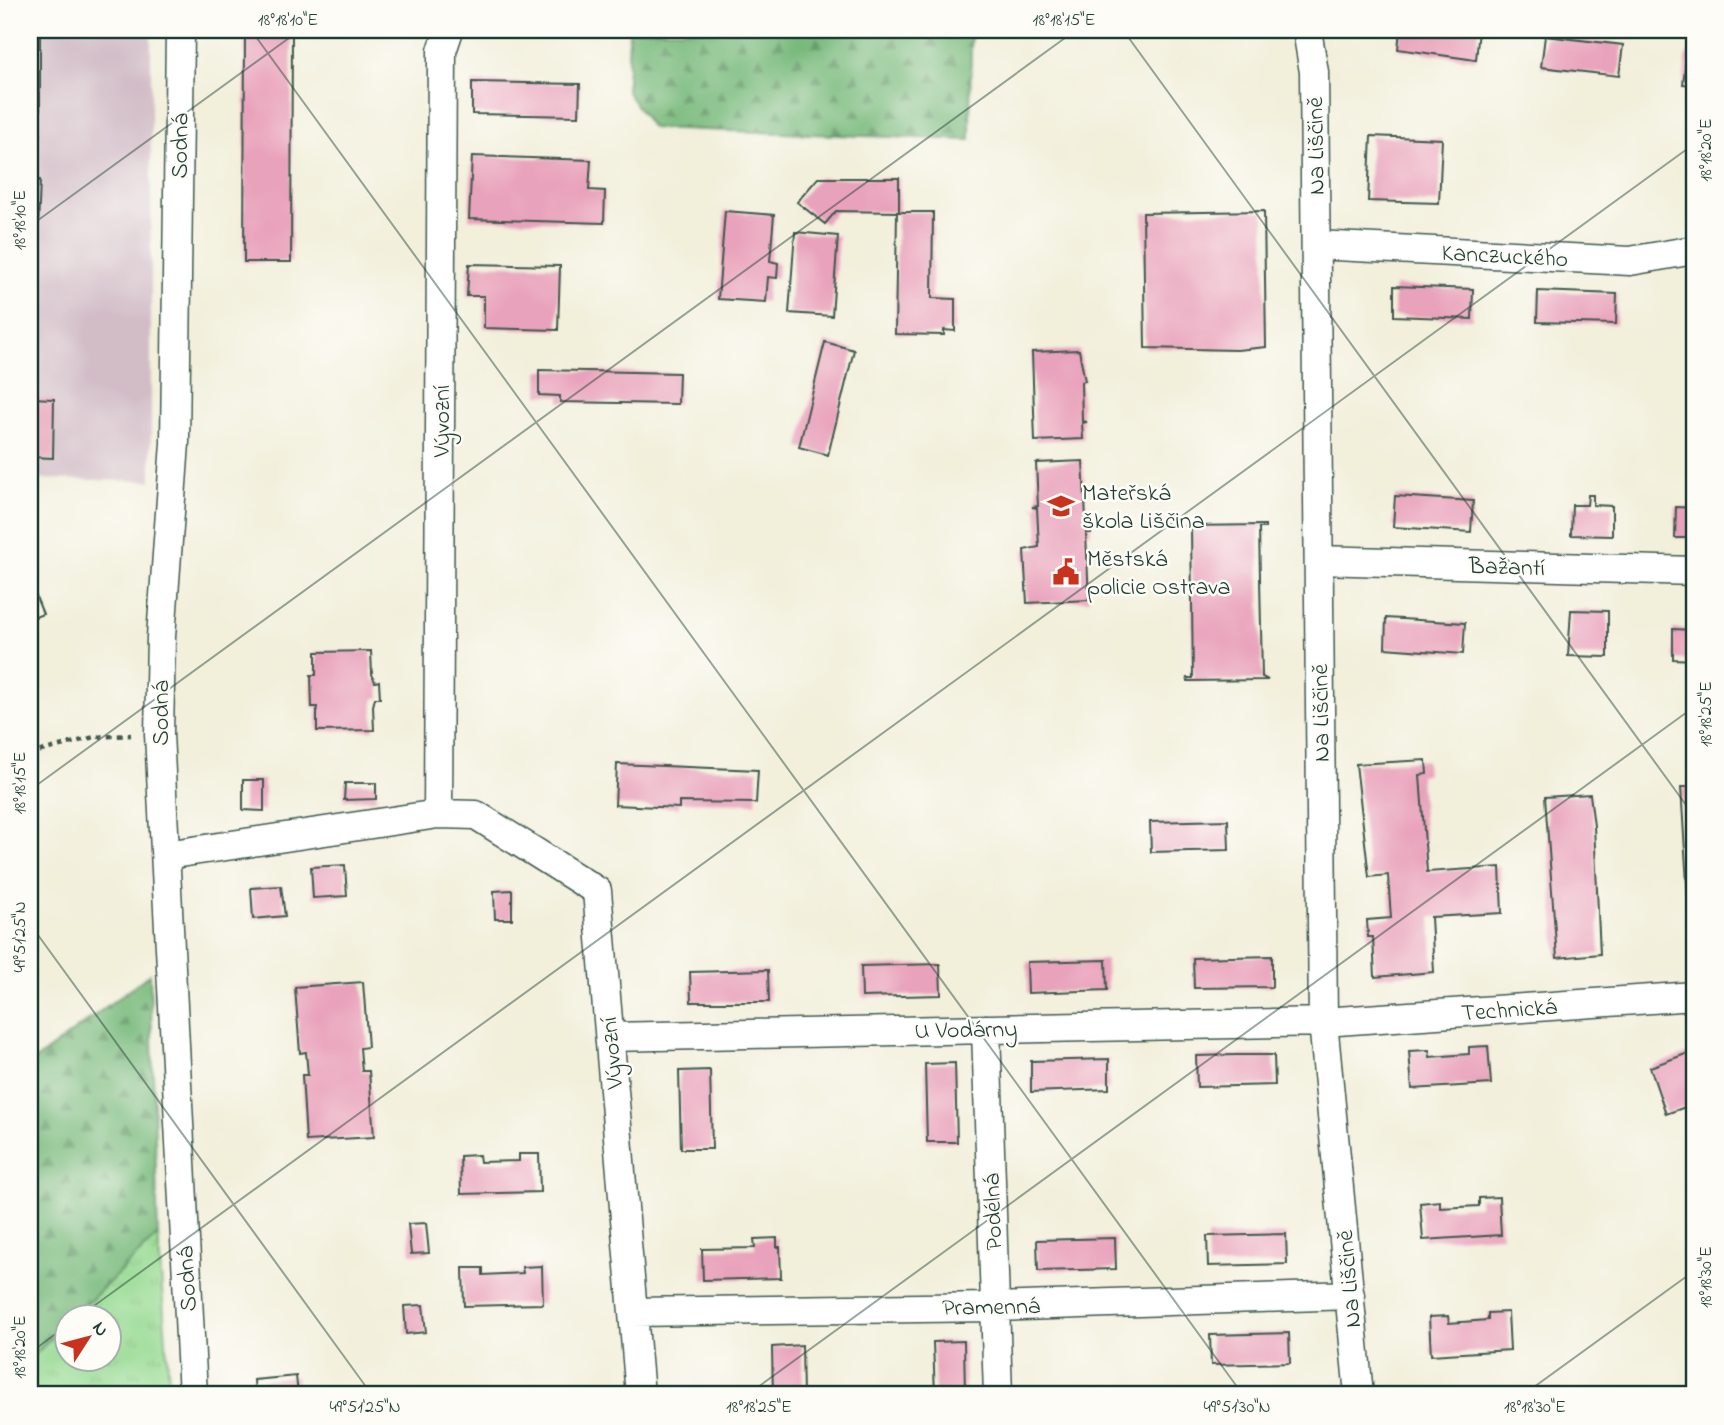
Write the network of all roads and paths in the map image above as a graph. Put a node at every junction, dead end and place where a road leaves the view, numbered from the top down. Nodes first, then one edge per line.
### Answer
1 (180, 30) edge
2 (449, 30) edge
3 (1307, 30) edge
4 (1316, 245) junction
5 (1694, 250) edge
6 (1319, 560) junction
7 (1694, 571) edge
8 (159, 734) junction
9 (30, 754) edge
10 (439, 814) junction
11 (166, 855) junction
12 (1694, 996) edge
13 (1323, 1022) junction
14 (986, 1029) junction
15 (610, 1037) junction
16 (1350, 1296) junction
17 (995, 1307) junction
18 (633, 1312) junction
19 (192, 1395) edge
20 (640, 1395) edge
21 (998, 1395) edge
22 (1359, 1395) edge

1 - 8 street, Sodná
2 - 10 street, Vývozní
3 - 4 street, Na Liščině
4 - 5 street, Kanczuckého
4 - 6 street, Na Liščině
6 - 7 street, Bažantí
6 - 13 street, Na Liščině
8 - 9 path
8 - 11 street, Sodná
10 - 11 street, Vývozní
10 - 15 street, Vývozní
11 - 19 street, Sodná
12 - 13 street, Technická
13 - 14 street, U Vodárny
13 - 16 street, Na Liščině
14 - 15 street, U Vodárny
14 - 17 street, Podélná
15 - 18 street, Vývozní
16 - 17 street, Pramenná
16 - 22 street, Na Liščině
17 - 18 street, Pramenná
17 - 21 street, Podélná
18 - 20 street, Vývozní

